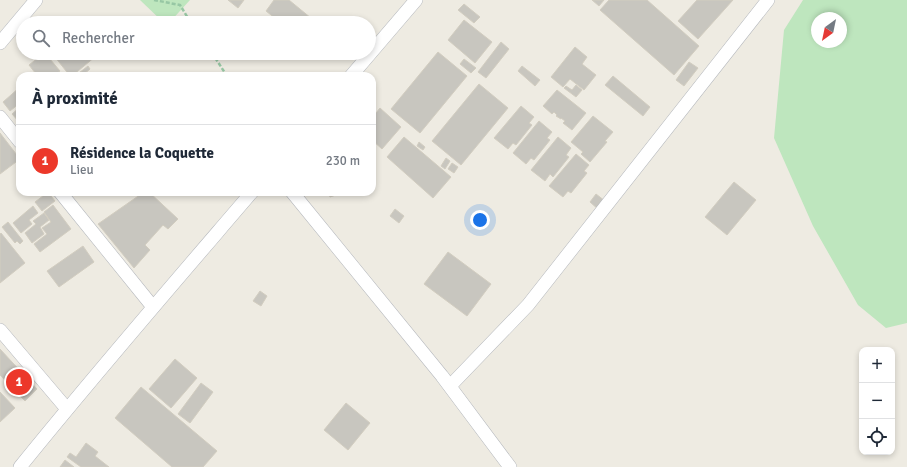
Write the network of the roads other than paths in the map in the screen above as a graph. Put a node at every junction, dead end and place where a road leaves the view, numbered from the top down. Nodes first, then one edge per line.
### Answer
1 (36, 0) edge
2 (416, 0) edge
3 (768, 0) edge
4 (23, 16) edge
5 (16, 24) edge
6 (0, 43) edge
7 (376, 47) edge
8 (365, 60) edge
9 (354, 72) edge
10 (0, 117) edge
11 (16, 137) edge
12 (63, 196) edge
13 (249, 196) edge
14 (295, 196) edge
15 (153, 307) junction
16 (0, 330) edge
17 (450, 386) junction
18 (67, 409) junction
19 (20, 467) edge
20 (510, 467) edge

1 - 4 street
2 - 7 street
3 - 17 street
5 - 6 street
8 - 9 street
10 - 11 street
12 - 15 street
13 - 15 street
14 - 17 street
15 - 18 street
16 - 18 street
17 - 20 street
18 - 19 street

